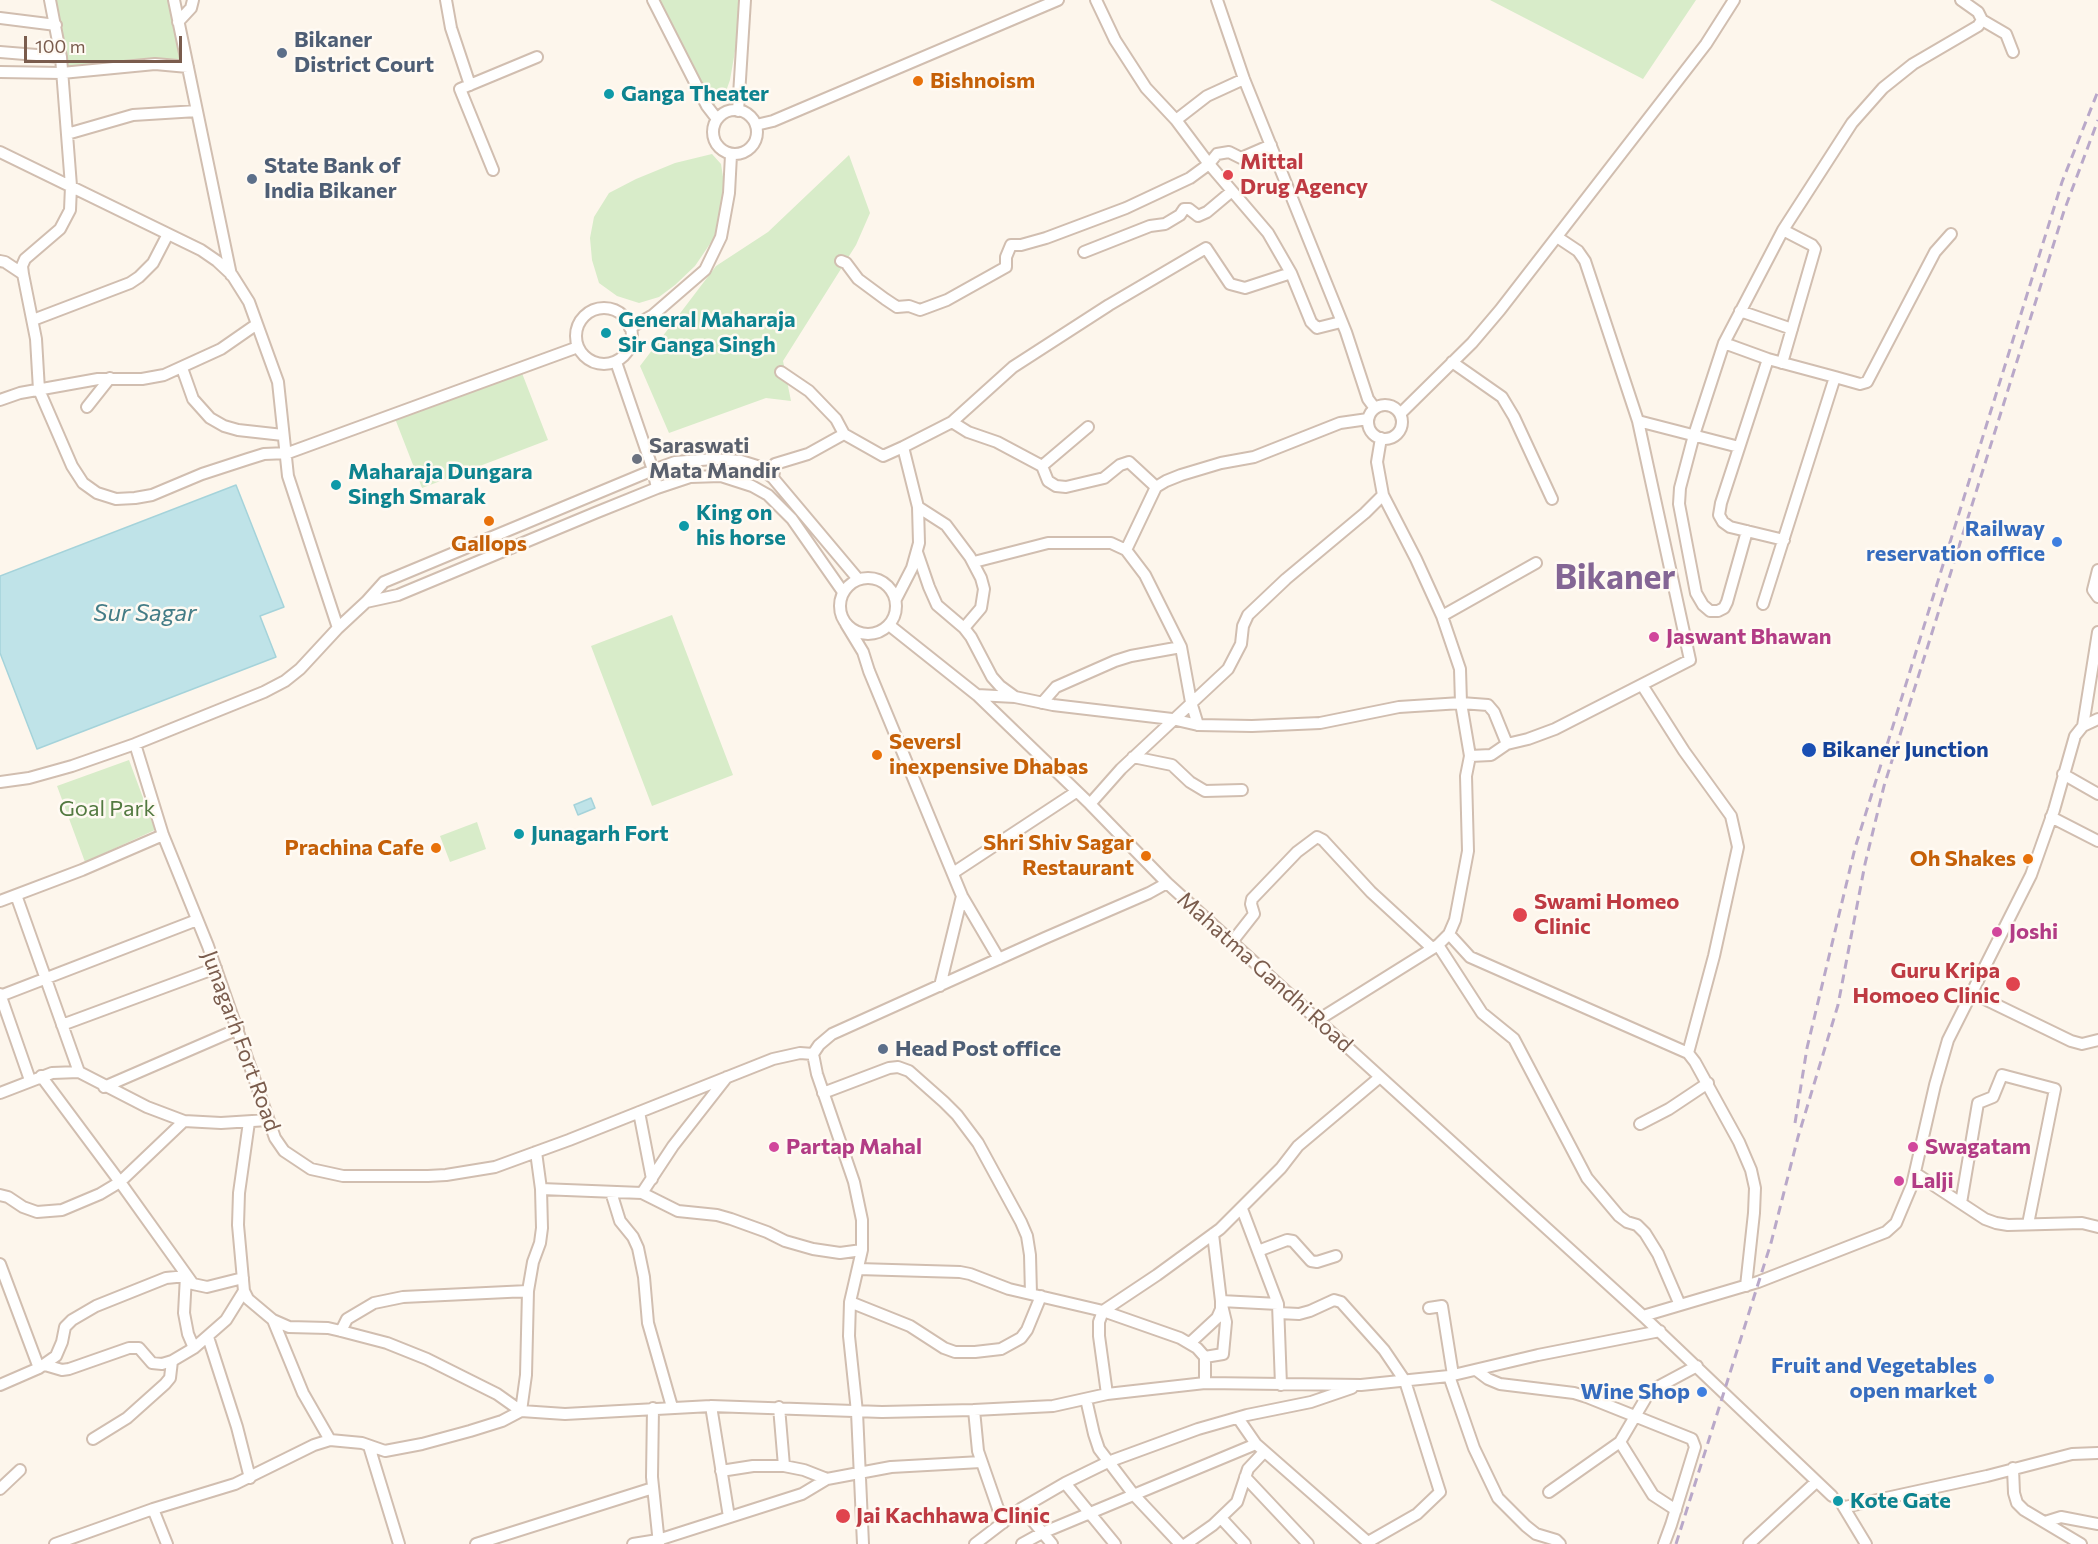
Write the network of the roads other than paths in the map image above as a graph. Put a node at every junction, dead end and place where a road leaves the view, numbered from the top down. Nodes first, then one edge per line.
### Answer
1 (50, 0) edge
2 (174, 0) edge
3 (193, 0) edge
4 (446, 0) edge
5 (653, 0) edge
6 (744, 0) edge
7 (1058, 0) edge
8 (1096, 0) edge
9 (1217, 0) edge
10 (1734, 0) edge
11 (1961, 0) edge
12 (0, 18) edge
13 (1982, 20) junction
14 (178, 22) junction
15 (56, 25) junction
16 (0, 52) edge
17 (2013, 52) dead end
18 (61, 57) junction
19 (537, 57) dead end
20 (188, 68) junction
21 (0, 72) edge
22 (62, 73) junction
23 (1244, 79) junction
24 (470, 85) junction
25 (197, 111) junction
26 (738, 111) junction
27 (717, 119) junction
28 (1176, 120) junction
29 (756, 126) junction
30 (67, 134) junction
31 (1271, 145) junction
32 (0, 152) edge
33 (731, 155) junction
34 (1209, 164) junction
35 (493, 170) dead end
36 (71, 186) junction
37 (1232, 191) junction
38 (1783, 230) junction
39 (168, 234) junction
40 (1951, 234) dead end
41 (1557, 237) junction
42 (1084, 252) dead end
43 (0, 261) edge
44 (841, 261) dead end
45 (1291, 273) junction
46 (23, 274) junction
47 (232, 276) junction
48 (1740, 311) junction
49 (33, 320) junction
50 (1341, 322) junction
51 (257, 324) junction
52 (630, 328) junction
53 (1792, 328) junction
54 (1724, 343) junction
55 (578, 347) junction
56 (1768, 359) junction
57 (616, 362) junction
58 (1452, 362) junction
59 (1782, 363) junction
60 (182, 368) junction
61 (781, 372) dead end
62 (1835, 377) junction
63 (110, 378) junction
64 (39, 390) junction
65 (0, 400) edge
66 (87, 407) dead end
67 (1374, 407) junction
68 (1400, 414) junction
69 (1368, 419) junction
70 (1638, 421) junction
71 (952, 422) junction
72 (1088, 427) dead end
73 (844, 434) junction
74 (283, 435) junction
75 (1694, 435) junction
76 (1381, 438) junction
77 (903, 447) junction
78 (1739, 447) junction
79 (284, 453) junction
80 (1042, 466) junction
81 (653, 470) junction
82 (773, 478) junction
83 (1156, 487) junction
84 (657, 488) junction
85 (1383, 495) junction
86 (1552, 499) dead end
87 (918, 507) junction
88 (1747, 531) junction
89 (1784, 540) junction
90 (1126, 550) junction
91 (917, 552) junction
92 (974, 562) junction
93 (1536, 563) dead end
94 (2098, 570) edge
95 (858, 579) junction
96 (843, 592) junction
97 (2098, 597) edge
98 (896, 599) junction
99 (366, 602) junction
100 (1763, 604) dead end
101 (1442, 616) junction
102 (846, 624) junction
103 (889, 625) junction
104 (338, 627) junction
105 (964, 628) junction
106 (2098, 632) edge
107 (1181, 647) junction
108 (1642, 685) junction
109 (977, 695) junction
110 (1015, 697) junction
111 (1191, 702) junction
112 (1042, 703) junction
113 (1461, 703) junction
114 (1172, 719) junction
115 (2098, 719) edge
116 (1198, 725) junction
117 (2083, 726) junction
118 (135, 744) junction
119 (1508, 744) junction
120 (1470, 756) junction
121 (1133, 757) junction
122 (2063, 774) junction
123 (0, 782) edge
124 (1242, 790) dead end
125 (1076, 792) junction
126 (2098, 794) edge
127 (1090, 804) junction
128 (2051, 818) junction
129 (164, 835) junction
130 (2098, 841) edge
131 (953, 873) junction
132 (1167, 883) junction
133 (16, 895) junction
134 (962, 896) junction
135 (0, 901) edge
136 (197, 920) junction
137 (1449, 934) junction
138 (1232, 942) junction
139 (1435, 946) junction
140 (999, 959) junction
141 (216, 968) junction
142 (45, 979) junction
143 (940, 986) junction
144 (1972, 993) junction
145 (0, 996) edge
146 (1318, 1020) junction
147 (62, 1025) junction
148 (238, 1029) junction
149 (2098, 1040) edge
150 (1688, 1053) junction
151 (813, 1054) junction
152 (79, 1072) junction
153 (728, 1077) junction
154 (1380, 1077) junction
155 (36, 1078) junction
156 (1708, 1083) junction
157 (104, 1087) junction
158 (0, 1093) edge
159 (823, 1093) junction
160 (639, 1112) junction
161 (268, 1120) junction
162 (184, 1121) junction
163 (249, 1122) junction
164 (1640, 1124) dead end
165 (536, 1152) junction
166 (1915, 1173) junction
167 (652, 1179) junction
168 (120, 1182) junction
169 (541, 1189) junction
170 (611, 1192) junction
171 (642, 1193) junction
172 (0, 1195) edge
173 (1961, 1203) junction
174 (1242, 1209) junction
175 (2028, 1224) junction
176 (2098, 1227) edge
177 (1213, 1234) junction
178 (862, 1250) junction
179 (1258, 1251) junction
180 (1336, 1256) dead end
181 (0, 1264) edge
182 (858, 1269) junction
183 (186, 1276) junction
184 (243, 1278) junction
185 (3, 1282) edge
186 (1746, 1286) junction
187 (244, 1291) junction
188 (528, 1291) junction
189 (1036, 1295) junction
190 (1221, 1301) junction
191 (850, 1302) junction
192 (1680, 1305) junction
193 (1279, 1308) junction
194 (1429, 1308) dead end
195 (1103, 1311) junction
196 (1643, 1316) junction
197 (273, 1320) junction
198 (341, 1331) junction
199 (1660, 1331) junction
200 (208, 1337) junction
201 (1190, 1343) junction
202 (194, 1348) junction
203 (1205, 1358) junction
204 (172, 1361) junction
205 (42, 1366) junction
206 (1697, 1366) junction
207 (1476, 1370) junction
208 (1451, 1375) junction
209 (1405, 1381) junction
210 (1205, 1383) junction
211 (0, 1385) edge
212 (1281, 1385) junction
213 (1361, 1385) junction
214 (1107, 1394) junction
215 (1086, 1399) junction
216 (711, 1406) junction
217 (672, 1407) junction
218 (779, 1407) junction
219 (653, 1408) junction
220 (974, 1410) junction
221 (521, 1411) junction
222 (857, 1412) junction
223 (1634, 1416) junction
224 (1238, 1418) junction
225 (93, 1439) dead end
226 (330, 1440) junction
227 (1620, 1442) junction
228 (369, 1446) junction
229 (1260, 1448) junction
230 (2098, 1453) edge
231 (981, 1462) junction
232 (1108, 1462) junction
233 (784, 1466) junction
234 (2013, 1468) junction
235 (20, 1470) dead end
236 (721, 1471) junction
237 (861, 1472) junction
238 (1245, 1477) junction
239 (250, 1478) junction
240 (827, 1479) junction
241 (1815, 1482) junction
242 (1065, 1483) junction
243 (653, 1488) junction
244 (0, 1489) edge
245 (1549, 1491) dead end
246 (1134, 1495) junction
247 (1832, 1496) dead end
248 (1022, 1508) junction
249 (153, 1509) junction
250 (1676, 1510) junction
251 (1089, 1513) junction
252 (729, 1518) junction
253 (1221, 1518) junction
254 (2045, 1522) junction
255 (1004, 1523) junction
256 (2098, 1524) edge
257 (1042, 1533) junction
258 (990, 1534) junction
259 (658, 1542) edge
260 (1369, 1543) edge
261 (55, 1544) edge
262 (167, 1544) edge
263 (399, 1544) edge
264 (476, 1544) edge
265 (633, 1544) edge
266 (863, 1544) edge
267 (975, 1544) edge
268 (997, 1544) edge
269 (1023, 1544) edge
270 (1052, 1544) edge
271 (1115, 1544) edge
272 (1180, 1544) edge
273 (1186, 1544) edge
274 (1245, 1544) edge
275 (1308, 1544) edge
276 (1560, 1544) edge
277 (1664, 1544) edge
278 (1749, 1544) edge
279 (1866, 1544) edge
280 (2081, 1544) edge

1 - 15 street
2 - 14 street
3 - 14 street
4 - 24 street
5 - 27 street
6 - 26 street
7 - 29 street
8 - 28 street
9 - 23 street
10 - 41 street
11 - 13 street
12 - 15 street
13 - 17 street
13 - 38 street
14 - 20 street
15 - 18 street
16 - 18 street
18 - 22 street
19 - 24 street
20 - 22 street
20 - 25 street
21 - 22 street
22 - 30 street
23 - 28 street
23 - 31 street
24 - 35 street
25 - 30 street
25 - 47 street
26 - 27 street
26 - 29 street
27 - 33 street
28 - 34 street
29 - 33 street
30 - 36 street
31 - 34 street
31 - 50 street
32 - 36 street
33 - 52 street
34 - 37 street
34 - 44 street
36 - 39 street
36 - 46 street
37 - 42 street
37 - 45 street
38 - 48 street
38 - 53 street
39 - 47 street
39 - 49 street
40 - 62 street
41 - 58 street
41 - 70 street
43 - 46 street
45 - 50 street
45 - 71 street
46 - 49 street
47 - 51 street
48 - 53 street
48 - 54 street
49 - 64 street
50 - 67 street
51 - 60 street
51 - 74 street
52 - 55 street
52 - 57 street
53 - 59 street
54 - 56 street
54 - 75 street
55 - 57 street
55 - 79 street
56 - 59 street
56 - 78 street
57 - 81 street
58 - 68 street
58 - 86 street
59 - 62 street
60 - 63 street
60 - 74 street
61 - 73 street
62 - 89 street
63 - 64 street
63 - 66 street
64 - 65 street
64 - 79 street
67 - 68 street
67 - 69 street
68 - 76 street
69 - 76 street
69 - 83 street
70 - 75 street
70 - 108 street
71 - 77 street
71 - 80 street
72 - 80 street
73 - 77 street
73 - 82 street
74 - 79 street
75 - 78 street
75 - 88 street
76 - 85 street
77 - 87 street
78 - 88 street
79 - 104 street
80 - 83 street
81 - 82 street
81 - 84 street
81 - 99 street
82 - 95 street
83 - 90 street
84 - 96 street
84 - 99 street
85 - 101 street
85 - 111 street
87 - 91 street
87 - 92 street
88 - 89 street
89 - 100 street
90 - 92 street
90 - 107 street
91 - 98 street
91 - 105 street
92 - 105 street
93 - 101 street
94 - 97 street
95 - 96 street
95 - 98 street
96 - 102 street
98 - 103 street
99 - 104 street
101 - 113 street
102 - 103 street
102 - 131 street
103 - 109 street, Mahatma Gandhi Road
104 - 118 street
105 - 110 street
106 - 117 street
107 - 111 street
107 - 112 street
108 - 119 street
108 - 150 street
109 - 110 street
109 - 125 street, Mahatma Gandhi Road
110 - 112 street
111 - 114 street
111 - 116 street
112 - 114 street
113 - 116 street
113 - 119 street
113 - 120 street
114 - 116 street
114 - 121 street
115 - 117 street
117 - 122 street
118 - 123 street
118 - 129 street, Junagarh Fort Road
119 - 120 street
120 - 137 street
121 - 124 street
121 - 127 street
122 - 126 street
122 - 128 street
125 - 127 street, Mahatma Gandhi Road
125 - 131 street
127 - 132 street, Mahatma Gandhi Road
128 - 130 street
128 - 144 street
129 - 133 street
129 - 136 street, Junagarh Fort Road
131 - 134 street
132 - 138 street, Mahatma Gandhi Road
132 - 140 street
133 - 135 street
133 - 142 street
134 - 140 street
134 - 143 street
136 - 141 street, Junagarh Fort Road
136 - 142 street
137 - 139 street
137 - 150 street
138 - 139 street
138 - 146 street, Mahatma Gandhi Road
139 - 146 street
139 - 192 street
140 - 143 street
141 - 147 street
141 - 148 street, Junagarh Fort Road
142 - 145 street
142 - 147 street
143 - 151 street
144 - 149 street
144 - 166 street
145 - 155 street
146 - 154 street, Mahatma Gandhi Road
147 - 152 street
148 - 157 street
148 - 161 street, Junagarh Fort Road
150 - 156 street
151 - 153 street, Junagarh Fort Road
151 - 159 street
152 - 155 street
152 - 157 street
153 - 160 street, Junagarh Fort Road
153 - 167 street
154 - 174 street
154 - 196 street, Mahatma Gandhi Road
155 - 158 street
155 - 168 street
156 - 164 street
156 - 186 street
157 - 162 street
159 - 178 street
159 - 189 street
160 - 165 street, Junagarh Fort Road
160 - 167 street
161 - 163 street
161 - 165 street, Junagarh Fort Road
162 - 163 street
162 - 168 street
163 - 184 street
165 - 169 street
166 - 173 street
166 - 186 street
167 - 171 street
168 - 172 street
168 - 183 street
169 - 170 street
169 - 188 street
170 - 171 street
170 - 217 street
171 - 178 street
173 - 175 street
173 - 175 street
174 - 177 street
174 - 179 street
175 - 176 street
177 - 190 street
177 - 195 street
178 - 182 street
179 - 180 street
179 - 193 street
181 - 185 street
182 - 189 street
182 - 191 street
183 - 184 street
183 - 202 street
183 - 205 street
184 - 187 street
185 - 205 street
186 - 192 street
187 - 197 street
187 - 200 street
188 - 198 street
188 - 221 street
189 - 191 street
189 - 195 street
190 - 193 street
190 - 201 street
190 - 203 street
191 - 222 street
192 - 196 street
193 - 209 street
193 - 212 street
194 - 208 street
195 - 201 street
195 - 214 street
196 - 199 street, Mahatma Gandhi Road
197 - 198 street
197 - 226 street
198 - 221 street
199 - 206 street, Mahatma Gandhi Road
199 - 207 street
200 - 202 street
200 - 239 street
201 - 203 street
202 - 204 street
203 - 210 street
204 - 205 street
204 - 225 street
205 - 211 street
206 - 223 street
206 - 241 street, Mahatma Gandhi Road
207 - 208 street
207 - 223 street
208 - 209 street
208 - 276 street
209 - 213 street
209 - 260 street
210 - 212 street
210 - 214 street
212 - 213 street
213 - 224 street
214 - 215 street
215 - 220 street
215 - 232 street
216 - 217 street
216 - 218 street
216 - 236 street
217 - 219 street
218 - 222 street
218 - 233 street
219 - 221 street
219 - 243 street
220 - 222 street
220 - 231 street
221 - 228 street
222 - 237 street
223 - 227 street
223 - 250 street
224 - 229 street
224 - 232 street
226 - 228 street
226 - 239 street
227 - 245 street
227 - 250 street
228 - 263 street
229 - 238 street
229 - 246 street
229 - 260 street
230 - 234 street
231 - 237 street
231 - 255 street
232 - 242 street
232 - 246 street
233 - 236 street
233 - 240 street
234 - 254 street
234 - 279 street
235 - 244 street
236 - 252 street
237 - 240 street
237 - 266 street
238 - 253 street
238 - 275 street
239 - 249 street
240 - 252 street
241 - 247 street, Mahatma Gandhi Road
241 - 278 street
242 - 248 street
242 - 251 street
243 - 259 street
243 - 264 street
246 - 251 street
246 - 272 street
248 - 255 street
248 - 257 street
249 - 261 street
249 - 262 street
250 - 277 street
251 - 257 street
251 - 271 street
252 - 259 street
253 - 273 street
253 - 274 street
254 - 256 street
254 - 280 street
255 - 258 street
257 - 269 street
257 - 270 street
258 - 267 street
258 - 268 street
259 - 265 street

